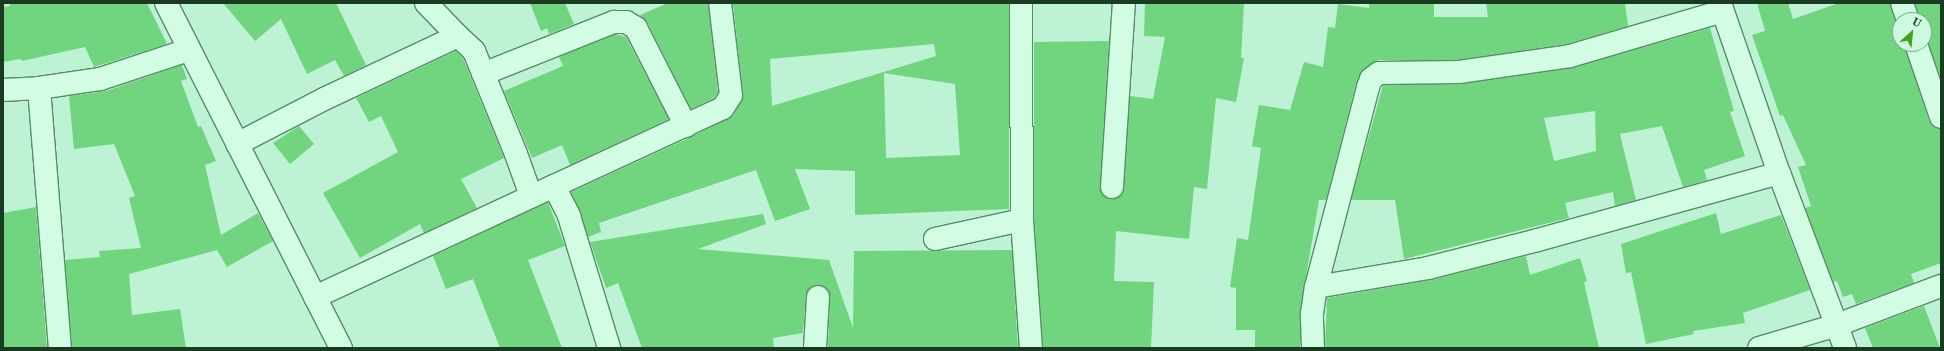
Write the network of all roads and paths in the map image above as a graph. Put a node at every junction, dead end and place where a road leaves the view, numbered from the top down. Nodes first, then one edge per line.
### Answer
1 (166, 3) edge
2 (426, 3) edge
3 (720, 3) edge
4 (1022, 3) edge
5 (1124, 3) edge
6 (1722, 7) edge
7 (458, 36) junction
8 (188, 50) junction
9 (1919, 52) edge
10 (483, 74) junction
11 (39, 88) junction
12 (3, 90) edge
13 (1941, 117) edge
14 (686, 126) junction
15 (237, 144) junction
16 (1779, 173) junction
17 (554, 186) junction
18 (1112, 187) dead end
19 (531, 196) junction
20 (1022, 220) junction
21 (935, 239) dead end
22 (1941, 286) edge
23 (1316, 287) junction
24 (314, 297) junction
25 (818, 297) dead end
26 (1837, 325) junction
27 (60, 348) edge
28 (341, 348) edge
29 (609, 348) edge
30 (815, 348) edge
31 (1031, 348) edge
32 (1313, 348) edge
33 (1759, 348) edge
34 (1845, 348) edge

1 - 8 street
2 - 7 street
3 - 14 street
4 - 20 street
5 - 18 street
6 - 16 street
6 - 23 street
7 - 10 street
7 - 15 street
8 - 11 street
8 - 15 street
9 - 13 street
10 - 14 street
10 - 19 street
11 - 12 street
11 - 27 street
14 - 17 street
15 - 24 street
16 - 23 street
16 - 26 street
17 - 19 street
17 - 29 street
19 - 24 street
20 - 21 street
20 - 31 street
22 - 26 street
23 - 32 street
24 - 28 street
25 - 30 street
26 - 33 street
26 - 34 street

